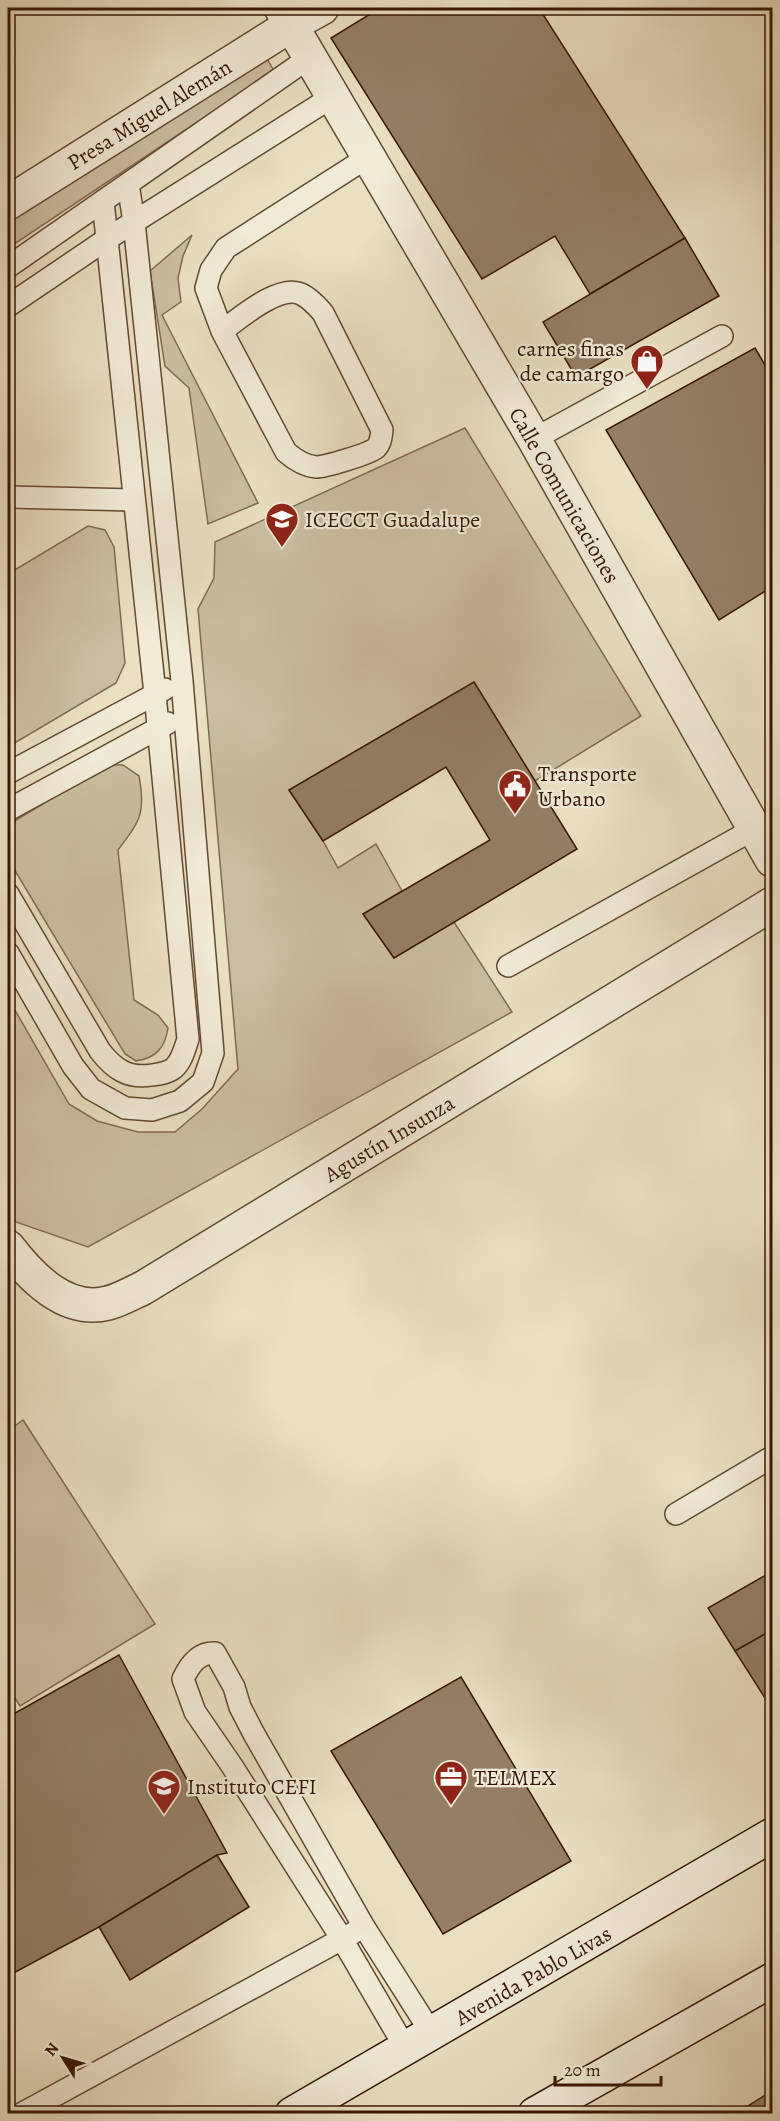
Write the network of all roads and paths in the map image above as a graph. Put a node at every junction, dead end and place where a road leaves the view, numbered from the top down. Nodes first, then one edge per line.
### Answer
1 (322, 8) edge
2 (286, 16) edge
3 (309, 58) junction
4 (332, 97) junction
5 (368, 157) junction
6 (128, 184) junction
7 (103, 201) junction
8 (8, 202) edge
9 (134, 222) junction
10 (107, 239) junction
11 (8, 267) edge
12 (8, 306) edge
13 (222, 330) junction
14 (722, 336) dead end
15 (534, 439) junction
16 (8, 497) edge
17 (134, 500) junction
18 (182, 681) junction
19 (155, 694) junction
20 (185, 714) junction
21 (158, 729) junction
22 (8, 773) edge
23 (8, 810) edge
24 (754, 829) junction
25 (772, 860) edge
26 (8, 894) edge
27 (772, 904) edge
28 (8, 953) edge
29 (508, 966) dead end
30 (8, 1247) edge
31 (772, 1456) edge
32 (676, 1514) dead end
33 (772, 1835) edge
34 (364, 1927) junction
35 (342, 1939) junction
36 (772, 1980) edge
37 (419, 2041) junction
38 (21, 2114) edge
39 (292, 2114) edge
40 (536, 2114) edge

1 - 2 street, Presa Miguel Alemán
2 - 3 street, Calle Comunicaciones
2 - 8 street, Presa Miguel Alemán
3 - 4 street, Calle Comunicaciones
3 - 6 lane
4 - 5 street, Calle Comunicaciones
4 - 9 lane
5 - 13 lane
5 - 15 street, Calle Comunicaciones
6 - 7 lane
6 - 9 lane
7 - 10 lane
7 - 11 lane
9 - 10 lane
9 - 18 lane
10 - 12 lane
10 - 17 lane
13 - 13 lane
14 - 15 lane
15 - 24 street, Calle Comunicaciones
16 - 17 lane
17 - 19 lane
18 - 19 lane
18 - 20 lane
19 - 21 lane
19 - 22 lane
20 - 21 lane
20 - 28 lane
21 - 23 lane
21 - 26 lane
24 - 25 street, Calle Comunicaciones
24 - 29 lane
27 - 30 street, Agustín Insunza
31 - 32 lane
33 - 37 street, Avenida Pablo Livas
34 - 35 lane
34 - 35 lane
34 - 37 lane
35 - 37 lane
35 - 38 lane
36 - 40 street
37 - 39 street, Avenida Pablo Livas

